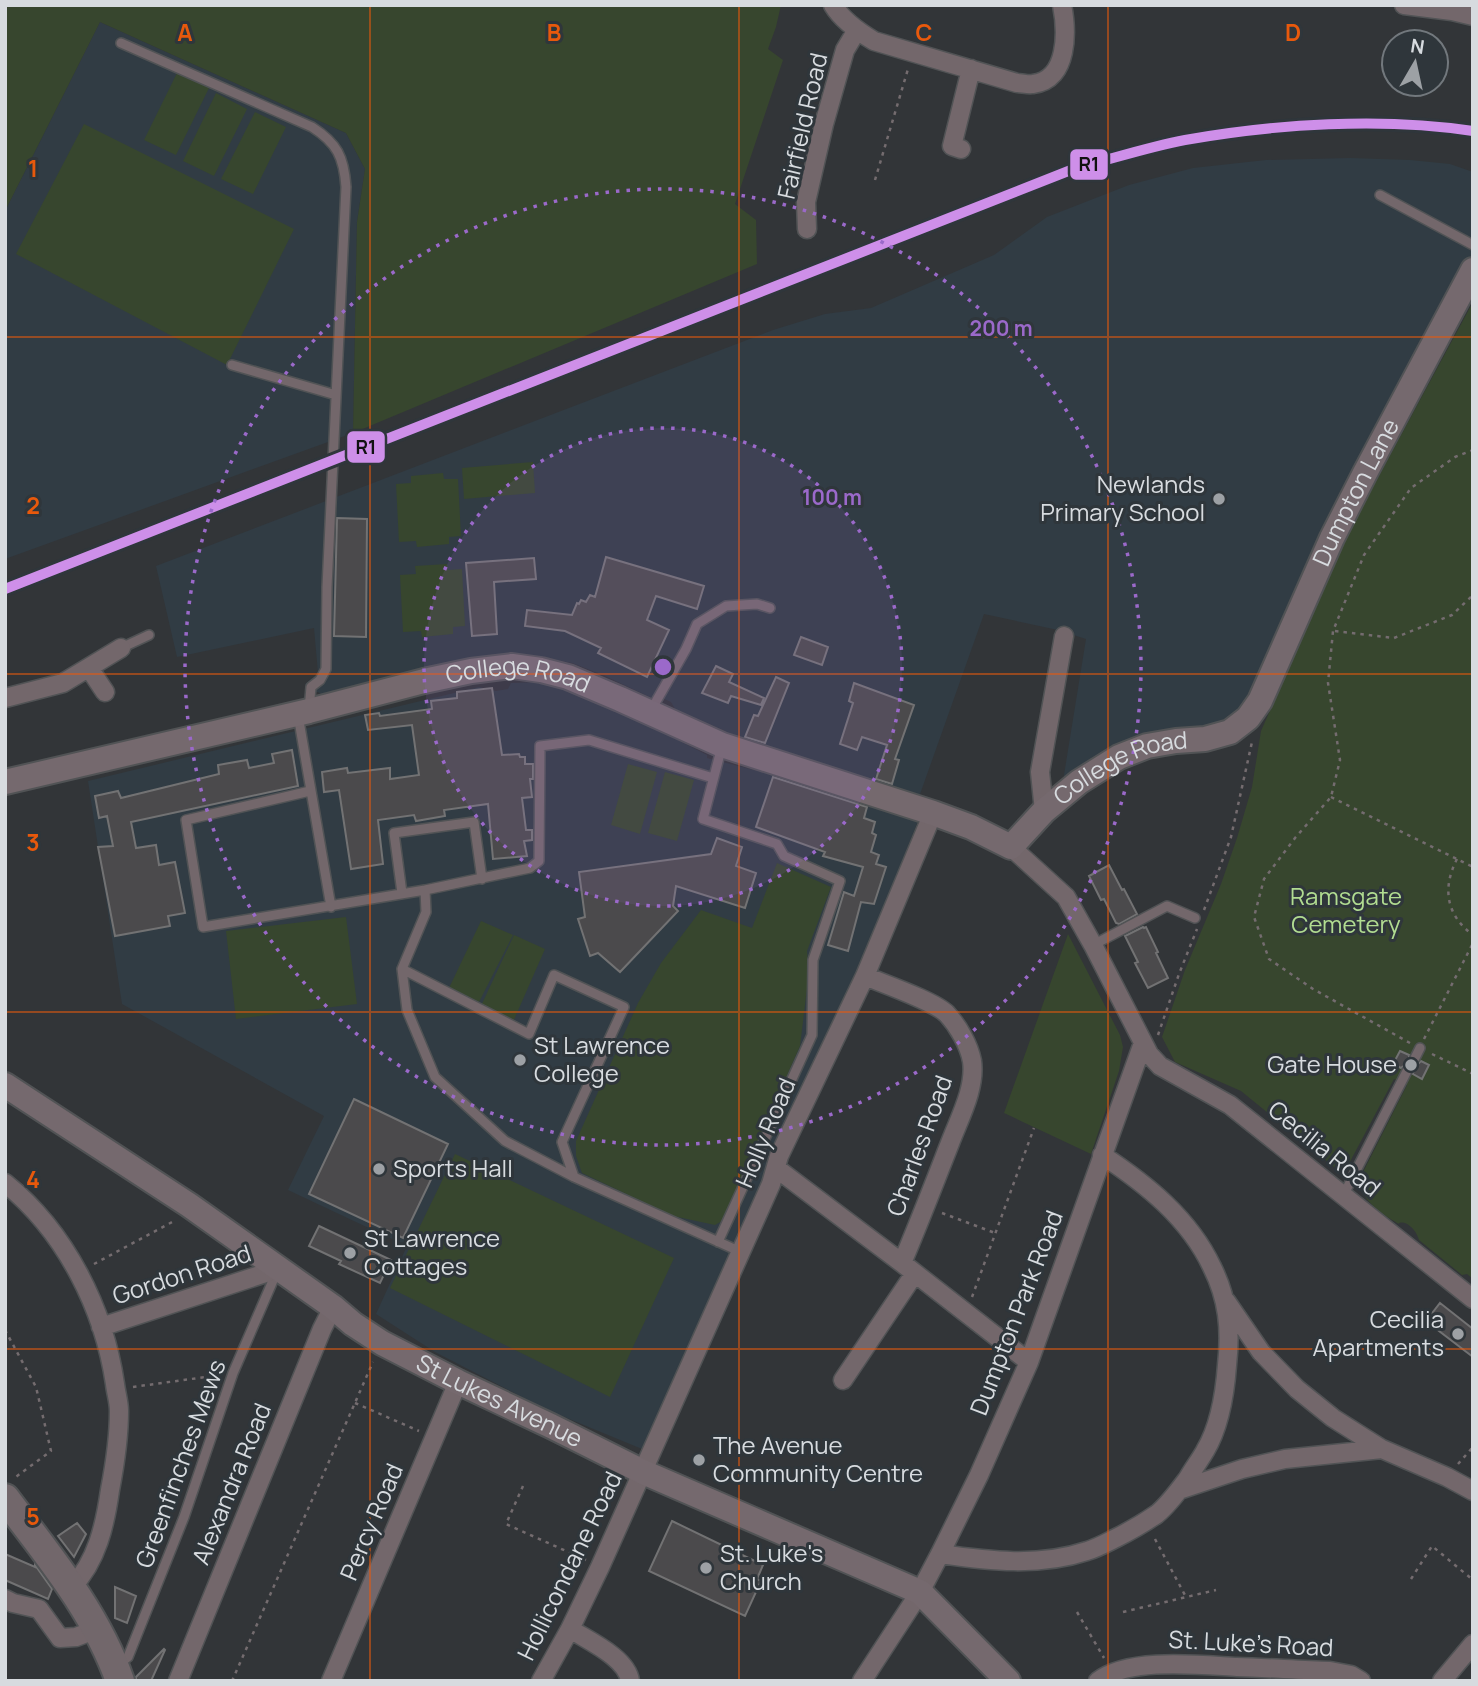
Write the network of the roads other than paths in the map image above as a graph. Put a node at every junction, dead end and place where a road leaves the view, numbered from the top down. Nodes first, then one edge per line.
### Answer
1 (833, 5) edge
2 (1062, 5) edge
3 (1405, 5) edge
4 (1473, 16) edge
5 (858, 30) junction
6 (121, 43) dead end
7 (971, 69) junction
8 (961, 149) dead end
9 (1380, 195) dead end
10 (807, 229) dead end
11 (1473, 245) edge
12 (1473, 270) edge
13 (232, 365) dead end
14 (336, 395) junction
15 (770, 608) dead end
16 (149, 635) dead end
17 (1064, 636) dead end
18 (121, 648) joint
19 (89, 668) junction
20 (105, 692) dead end
21 (5, 698) edge
22 (304, 713) junction
23 (649, 713) junction
24 (1248, 718) joint
25 (722, 745) junction
26 (713, 778) junction
27 (5, 782) edge
28 (310, 791) junction
29 (1044, 811) junction
30 (933, 813) junction
31 (1011, 847) junction
32 (482, 878) junction
33 (425, 890) junction
34 (402, 894) junction
35 (331, 907) junction
36 (1198, 921) road end
37 (1093, 945) junction
38 (402, 969) junction
39 (865, 976) junction
40 (1143, 1043) junction
41 (1420, 1048) road end
42 (1415, 1058) dead end
43 (1408, 1071) dead end
44 (5, 1085) edge
45 (1102, 1155) junction
46 (776, 1168) junction
47 (574, 1177) junction
48 (5, 1183) edge
49 (1343, 1196) junction
50 (718, 1242) junction
51 (741, 1252) junction
52 (909, 1268) junction
53 (278, 1269) junction
54 (1224, 1298) junction
55 (1473, 1299) edge
56 (334, 1307) junction
57 (101, 1327) junction
58 (1029, 1363) junction
59 (843, 1381) dead end
60 (458, 1382) junction
61 (1382, 1449) junction
62 (643, 1472) junction
63 (1179, 1490) junction
64 (1473, 1491) edge
65 (5, 1498) edge
66 (940, 1554) junction
67 (72, 1587) junction
68 (920, 1592) junction
69 (5, 1599) edge
70 (97, 1629) junction
71 (570, 1629) junction
72 (1473, 1644) edge
73 (117, 1674) edge
74 (1105, 1676) edge
75 (178, 1681) edge
76 (331, 1681) edge
77 (541, 1681) edge
78 (630, 1681) edge
79 (862, 1681) edge
80 (1008, 1681) edge
81 (1361, 1681) edge
82 (1442, 1681) edge

1 - 5 street, Fairfield Road
2 - 7 street
3 - 4 street
5 - 7 street
5 - 10 street, Fairfield Road
6 - 14 lane
7 - 8 street
9 - 11 lane
12 - 24 street, Dumpton Lane
13 - 14 lane
14 - 22 lane
15 - 23 lane
16 - 18 lane
17 - 29 street
18 - 19 street
19 - 20 street
19 - 21 street
22 - 23 street, College Road
22 - 27 street, College Road
22 - 28 lane
23 - 25 street, College Road
24 - 29 street, College Road
25 - 26 lane
25 - 30 street, College Road
26 - 32 lane
26 - 50 lane
28 - 35 lane
28 - 35 lane
29 - 31 street, College Road
30 - 31 street, College Road
30 - 39 street, Holly Road
31 - 37 street, College Road
32 - 33 lane
32 - 34 lane
33 - 34 lane
33 - 38 lane
34 - 35 lane
36 - 37 lane
37 - 40 street, College Road
38 - 47 lane
38 - 47 lane
39 - 46 street, Holly Road
39 - 52 street, Charles Road
40 - 45 street, Dumpton Park Road
40 - 49 street, Cecilia Road
41 - 42 lane
43 - 49 lane
44 - 53 street, St Lukes Avenue
45 - 54 street
45 - 58 street, Dumpton Park Road
46 - 51 street, Holly Road
46 - 52 street
47 - 50 lane
48 - 57 street
49 - 55 street, Cecilia Road
50 - 51 lane
51 - 62 street, Holly Road
52 - 58 street
52 - 59 street, Charles Road
53 - 56 street, St Lukes Avenue
53 - 57 street, Gordon Road
53 - 73 lane, Greenfinches Mews
54 - 61 street
54 - 63 street
56 - 60 street, St Lukes Avenue
56 - 75 street, Alexandra Road
57 - 67 street
58 - 66 street, Dumpton Park Road
60 - 62 street, St Lukes Avenue
60 - 76 street, Percy Road
61 - 63 street
61 - 64 street
62 - 68 street, St Lukes Avenue
62 - 71 street, Hollicondane Road
63 - 66 street
65 - 67 main road
66 - 68 street, Dumpton Park Road
67 - 70 main road
68 - 79 street, Dumpton Park Road
68 - 80 street, St Lukes Avenue
69 - 70 street
70 - 73 main road
71 - 77 street, Hollicondane Road
71 - 78 street
72 - 82 street
74 - 81 street, St. Luke's Road

